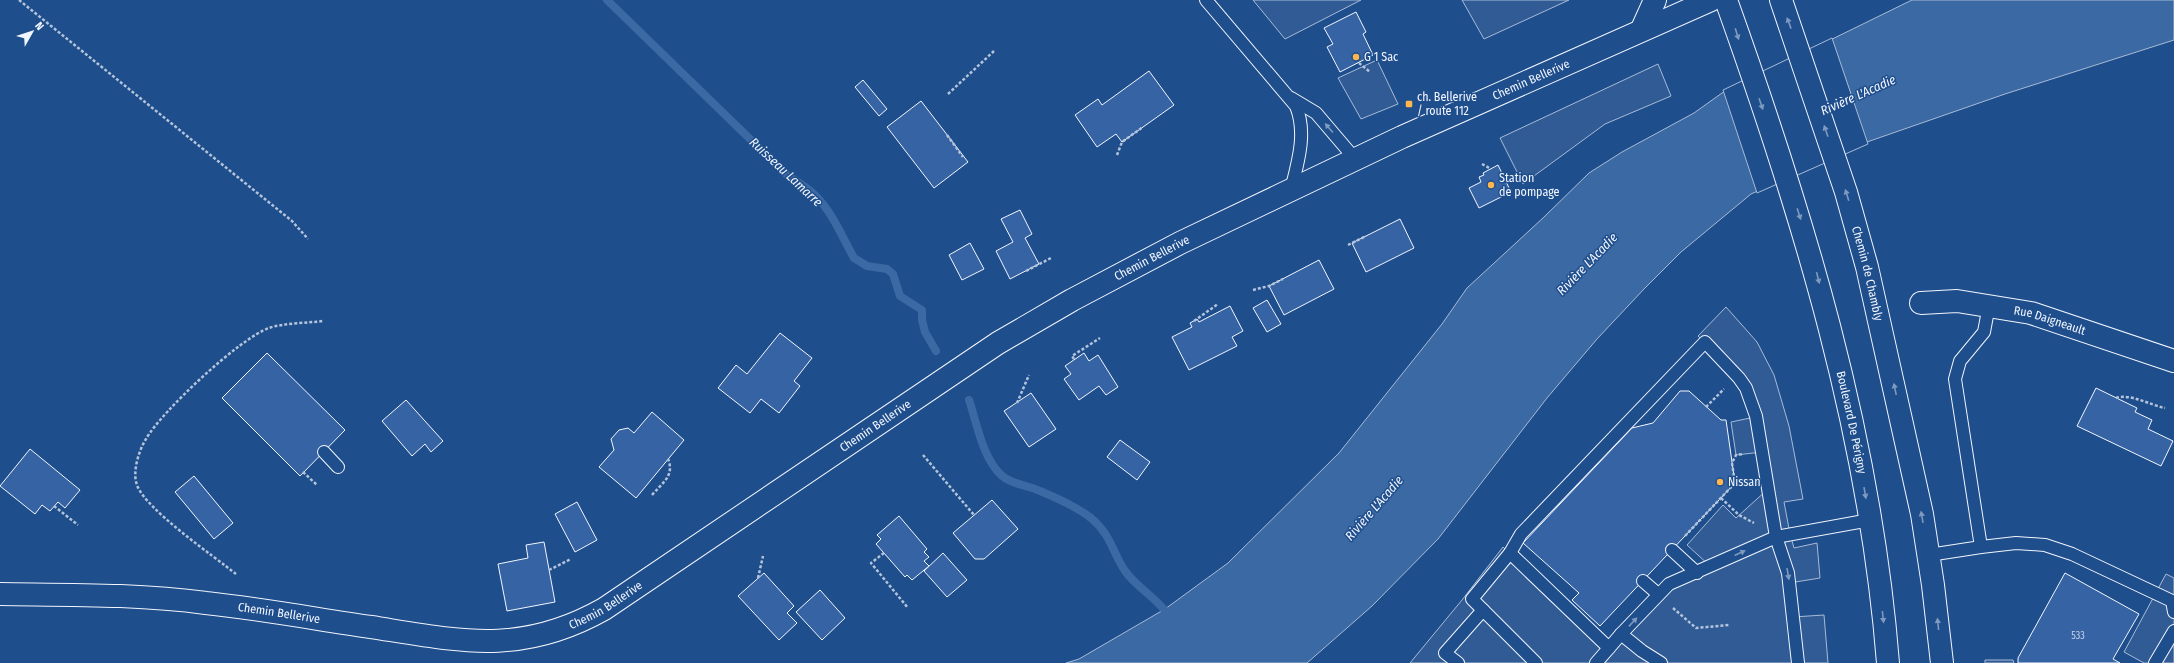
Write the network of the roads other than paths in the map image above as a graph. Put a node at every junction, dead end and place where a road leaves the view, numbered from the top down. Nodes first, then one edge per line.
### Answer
1 (1206, 0) edge
2 (1655, 0) edge
3 (1711, 0) edge
4 (1726, 0) edge
5 (1781, 0) edge
6 (1642, 29) junction
7 (1290, 97) junction
8 (1356, 160) junction
9 (1291, 190) junction
10 (1921, 303) dead end
11 (1989, 305) junction
12 (2173, 356) edge
13 (324, 452) dead end
14 (338, 467) dead end
15 (1870, 520) junction
16 (1776, 536) junction
17 (1981, 548) junction
18 (1672, 550) dead end
19 (1510, 553) junction
20 (1929, 555) junction
21 (1696, 573) junction
22 (1643, 581) dead end
23 (0, 594) edge
24 (1658, 594) junction
25 (1483, 610) junction
26 (2174, 612) edge
27 (2174, 631) edge
28 (1621, 634) junction
29 (1609, 648) junction
30 (1458, 663) edge
31 (1536, 663) edge
32 (1596, 663) edge
33 (1662, 663) edge
34 (1798, 663) edge
35 (1888, 663) edge
36 (1942, 663) edge
37 (2156, 663) edge

1 - 7 lane
2 - 6 street
3 - 6 street, Chemin Bellerive
4 -> 15 street, Boulevard De Périgny
20 -> 5 street, Chemin de Chambly
6 - 8 street, Chemin Bellerive
8 -> 7 lane
7 - 9 lane
8 - 9 street, Chemin Bellerive
9 - 23 street, Chemin Bellerive
10 - 11 street, Rue Daigneault
11 - 12 street, Rue Daigneault
11 - 17 lane
13 - 14 lane
15 - 16 lane
15 -> 35 street, Boulevard De Périgny
16 - 19 lane
21 -> 16 lane
16 -> 34 lane
17 - 20 lane
17 - 26 lane
18 - 21 lane
19 - 25 lane
19 - 29 lane
36 -> 20 street
21 - 24 lane
22 - 24 lane
28 -> 24 lane
25 - 30 lane
25 - 31 lane
27 - 37 lane
28 - 29 lane
28 - 33 lane
29 - 32 lane

